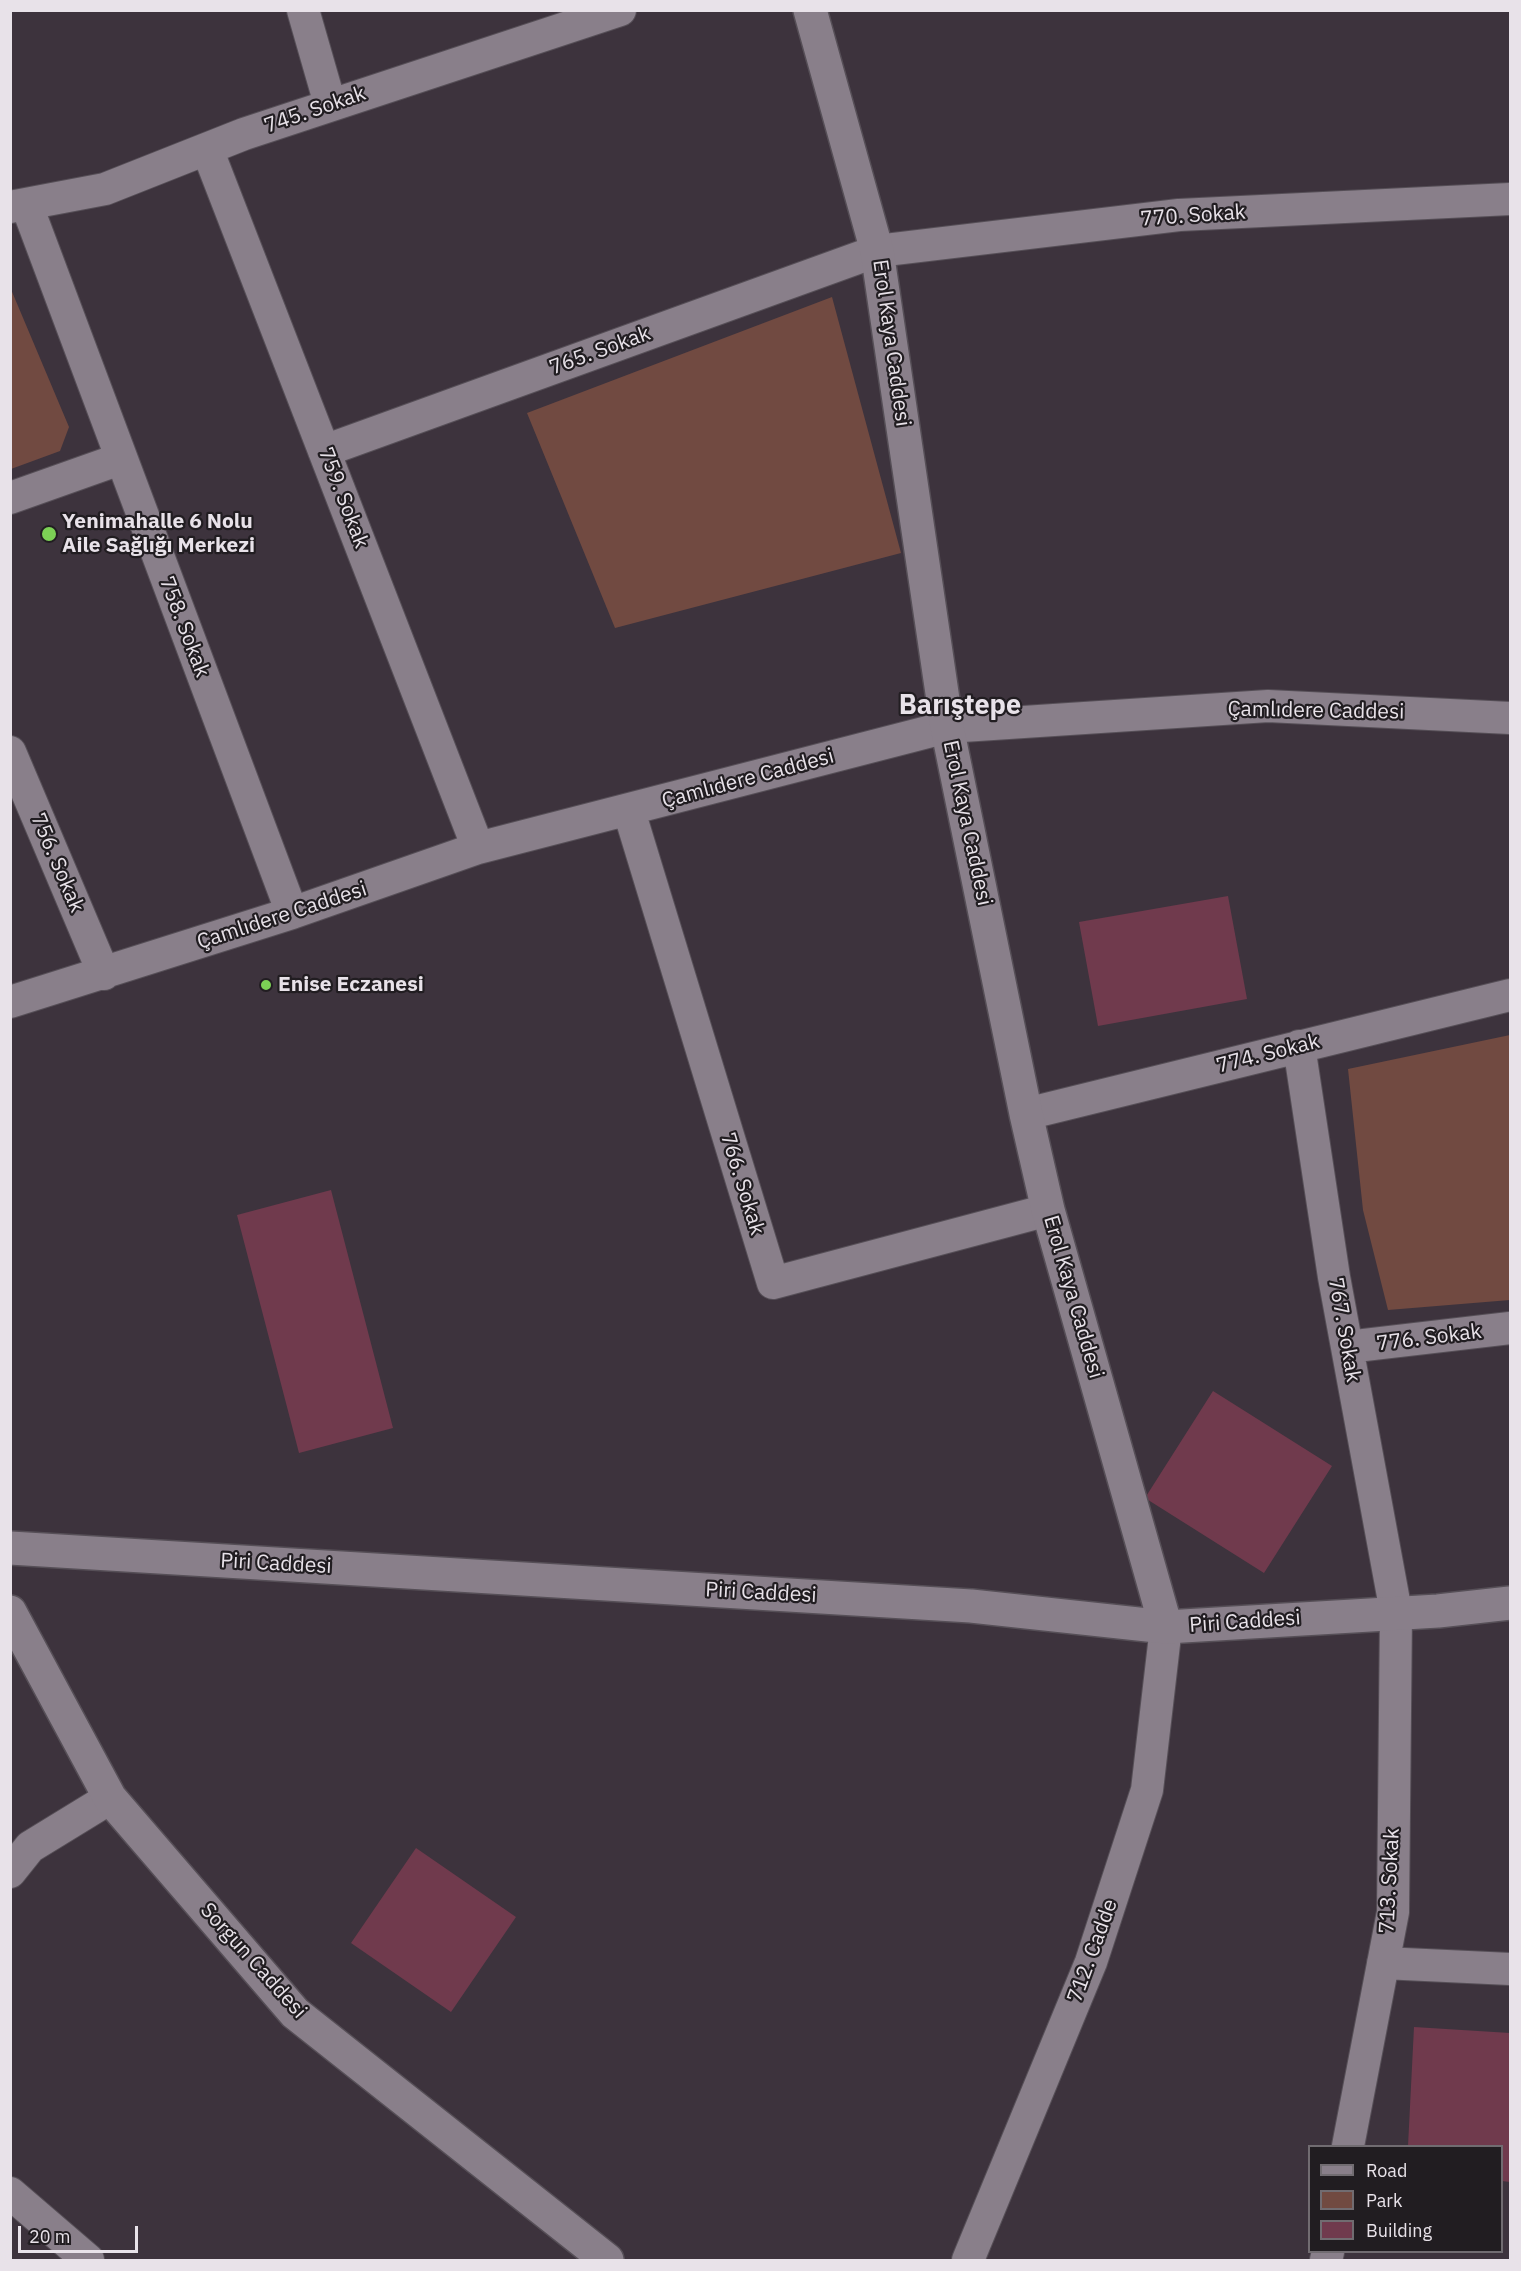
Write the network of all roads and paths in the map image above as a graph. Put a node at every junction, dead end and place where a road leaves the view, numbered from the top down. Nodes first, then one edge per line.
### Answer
1 (303, 10) edge
2 (620, 10) edge
3 (810, 10) edge
4 (330, 104) junction
5 (207, 149) junction
6 (1510, 199) edge
7 (19, 207) edge
8 (877, 251) junction
9 (324, 451) junction
10 (120, 459) junction
11 (10, 498) edge
12 (1510, 718) edge
13 (947, 727) junction
14 (10, 752) edge
15 (628, 811) junction
16 (478, 848) junction
17 (292, 914) junction
18 (104, 974) junction
19 (1510, 995) edge
20 (10, 1002) edge
21 (1299, 1046) junction
22 (1026, 1114) junction
23 (1048, 1210) junction
24 (1510, 1328) edge
25 (1347, 1347) junction
26 (10, 1548) edge
27 (1510, 1603) edge
28 (10, 1612) edge
29 (1396, 1612) junction
30 (1166, 1627) junction
31 (110, 1798) junction
32 (10, 1872) edge
33 (1383, 1963) junction
34 (1510, 1969) edge
35 (1348, 2145) edge
36 (10, 2193) edge
37 (87, 2260) edge
38 (607, 2260) edge
39 (968, 2260) edge

1 - 4 street
2 - 4 street, 745. Sokak
3 - 8 street, Erol Kaya Caddesi
4 - 5 street, 745. Sokak
5 - 7 street, 745. Sokak
5 - 9 street, 759. Sokak
6 - 8 street, 770. Sokak
7 - 10 street, 758. Sokak
8 - 9 street, 765. Sokak
8 - 13 street, Erol Kaya Caddesi
9 - 16 street, 759. Sokak
10 - 11 street
10 - 17 street, 758. Sokak
12 - 13 street, Çamlıdere Caddesi
13 - 15 street, Çamlıdere Caddesi
13 - 22 street, Erol Kaya Caddesi
14 - 18 street, 756. Sokak
15 - 16 street, Çamlıdere Caddesi
15 - 23 street, 766. Sokak
16 - 17 street, Çamlıdere Caddesi
17 - 18 street, Çamlıdere Caddesi
18 - 20 street, Çamlıdere Caddesi
19 - 21 street, 774. Sokak
21 - 22 street, 774. Sokak
21 - 25 street, 767. Sokak
22 - 23 street, Erol Kaya Caddesi
23 - 30 street, Erol Kaya Caddesi
24 - 25 street, 776. Sokak
25 - 29 street, 767. Sokak
26 - 30 street, Piri Caddesi
27 - 29 street, Piri Caddesi
28 - 31 street, Sorgun Caddesi
29 - 30 street, Piri Caddesi
29 - 33 street, 713. Sokak
30 - 39 street, 712. Cadde
31 - 32 street
31 - 38 street, Sorgun Caddesi
33 - 34 street
33 - 35 street, 713. Sokak
36 - 37 street

